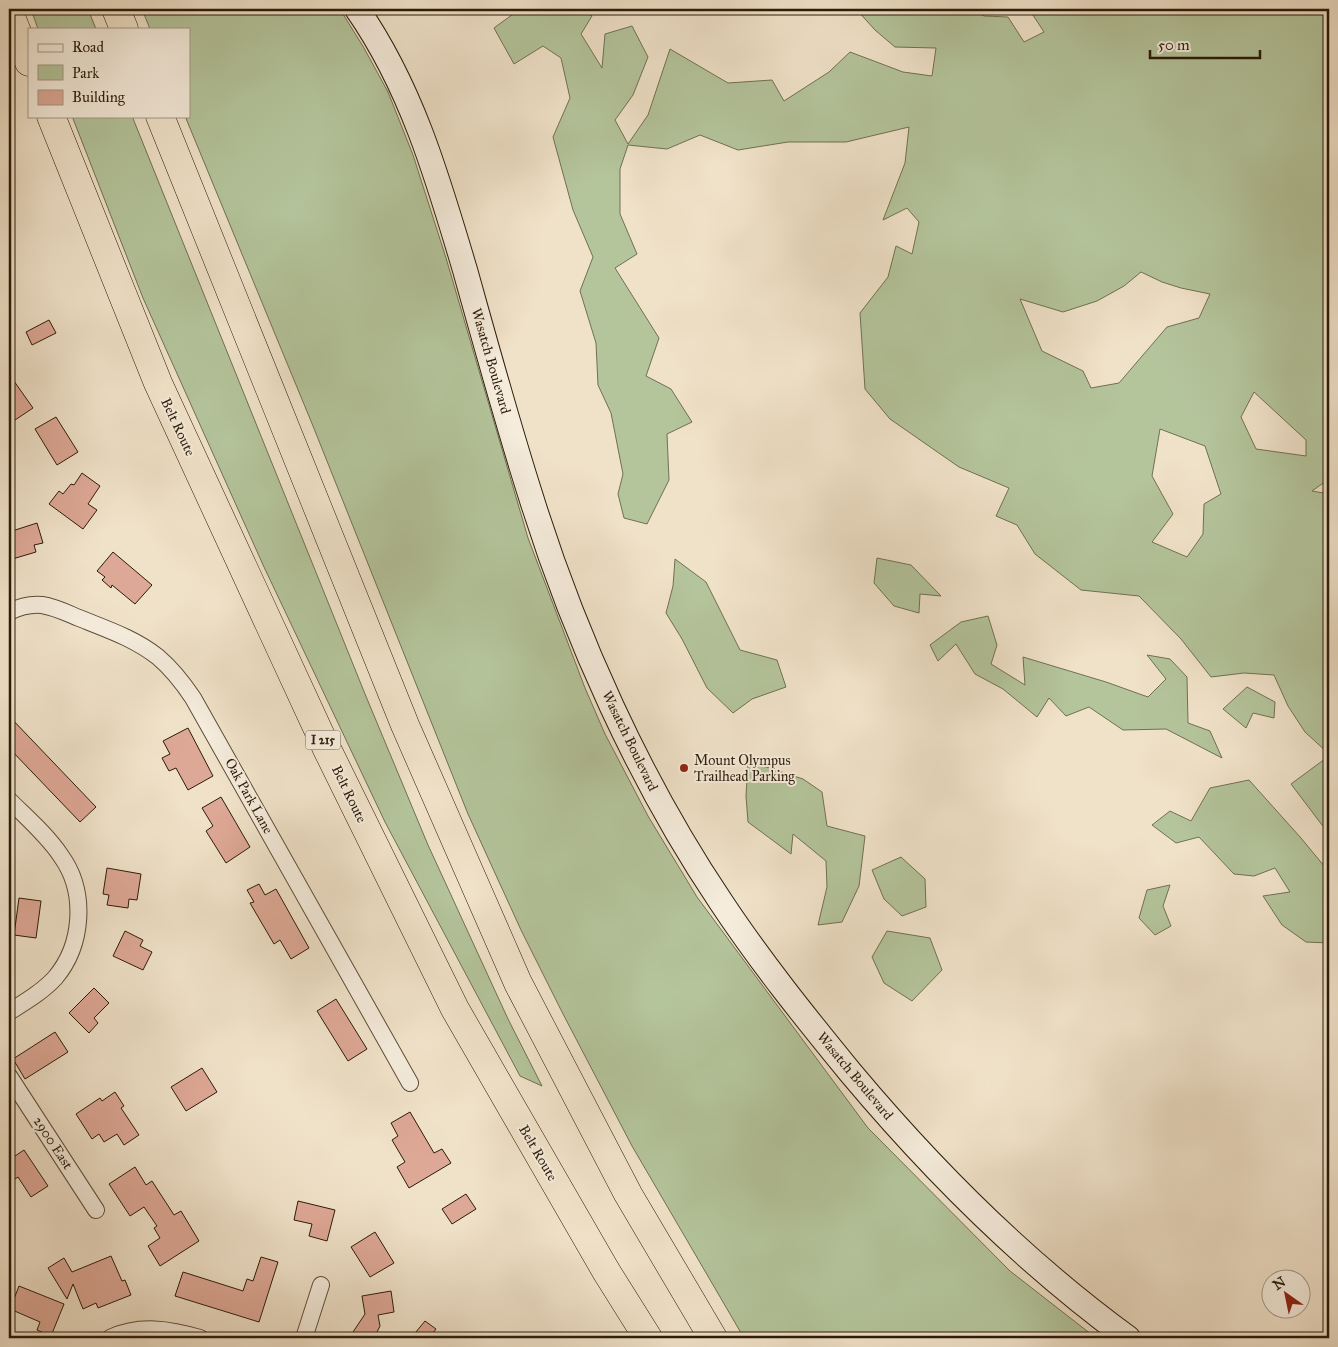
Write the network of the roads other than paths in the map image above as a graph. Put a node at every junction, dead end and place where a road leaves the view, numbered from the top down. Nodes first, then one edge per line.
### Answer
1 (116, 9) edge
2 (357, 9) edge
3 (9, 12) edge
4 (124, 28) edge
5 (28, 60) edge
6 (52, 118) edge
7 (161, 118) edge
8 (9, 612) edge
9 (9, 800) edge
10 (9, 1012) edge
11 (9, 1076) edge
12 (410, 1083) dead end
13 (96, 1210) dead end
14 (321, 1285) dead end
15 (110, 1338) edge
16 (200, 1338) edge
17 (304, 1338) edge
18 (648, 1338) edge
19 (713, 1338) edge
20 (1128, 1338) edge

1 - 4 highway
2 - 20 street, Wasatch Boulevard
3 - 5 highway
6 - 18 highway, Belt Route / I 215
7 - 19 highway
8 - 12 street, Oak Park Lane
9 - 10 street
11 - 13 street, 2900 East
14 - 17 street
15 - 16 street

